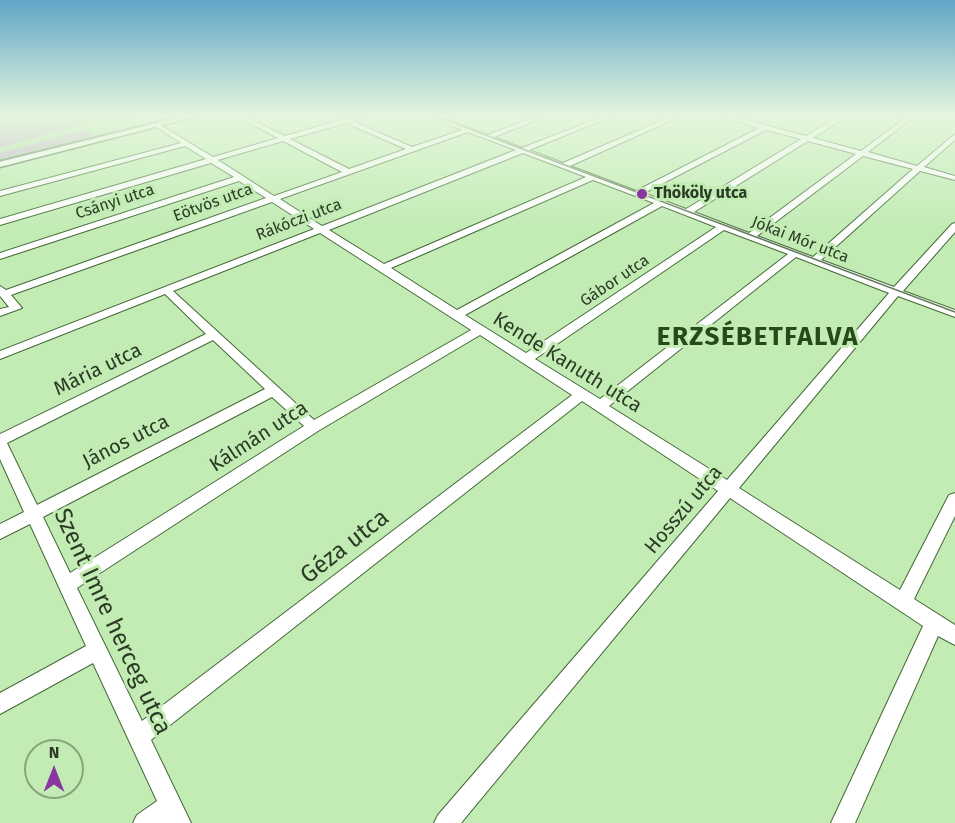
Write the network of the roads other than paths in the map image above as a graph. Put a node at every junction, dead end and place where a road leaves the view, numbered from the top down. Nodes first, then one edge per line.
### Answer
1 (39, 154) edge
2 (146, 154) edge
3 (202, 154) edge
4 (230, 154) edge
5 (314, 154) edge
6 (400, 154) edge
7 (511, 154) edge
8 (533, 154) edge
9 (590, 154) edge
10 (713, 154) edge
11 (782, 154) edge
12 (859, 154) edge
13 (866, 154) edge
14 (934, 154) edge
15 (211, 160) junction
16 (0, 164) edge
17 (563, 166) junction
18 (919, 168) junction
19 (349, 172) junction
20 (592, 177) junction
21 (239, 178) junction
22 (955, 178) edge
23 (0, 194) edge
24 (636, 194) junction
25 (271, 198) junction
26 (662, 203) junction
27 (686, 213) junction
28 (0, 222) edge
29 (722, 226) junction
30 (955, 226) edge
31 (319, 228) junction
32 (749, 237) junction
33 (794, 254) junction
34 (0, 256) edge
35 (814, 261) junction
36 (381, 269) junction
37 (165, 289) junction
38 (2, 291) edge
39 (895, 292) junction
40 (0, 313) edge
41 (955, 314) edge
42 (455, 316) junction
43 (478, 330) junction
44 (214, 335) junction
45 (0, 355) edge
46 (525, 360) junction
47 (272, 391) junction
48 (581, 395) junction
49 (600, 406) junction
50 (313, 427) junction
51 (0, 441) edge
52 (728, 490) junction
53 (955, 500) edge
54 (33, 514) junction
55 (0, 532) edge
56 (67, 585) junction
57 (903, 602) junction
58 (935, 622) junction
59 (955, 636) edge
60 (97, 650) junction
61 (0, 704) edge
62 (138, 737) junction
63 (175, 814) edge
64 (145, 823) edge
65 (446, 823) edge
66 (843, 823) edge

1 - 16 main road
2 - 23 street
3 - 15 street, Kende Kanuth utca
4 - 15 street
5 - 19 street
6 - 19 street, Eötvös utca
7 - 31 street, Rákóczi utca
8 - 17 street, Jókai Mór utca
9 - 17 street
10 - 24 street
11 - 27 street
12 - 32 street
13 - 18 street
14 - 18 street
15 - 21 street, Kende Kanuth utca
15 - 28 street
17 - 20 street, Jókai Mór utca
18 - 22 street
18 - 35 street
19 - 25 street, Eötvös utca
20 - 24 street, Jókai Mór utca
20 - 36 street
21 - 25 street, Kende Kanuth utca
21 - 34 street, Csányi utca
24 - 26 street, Jókai Mór utca
25 - 31 street, Kende Kanuth utca
25 - 38 street, Eötvös utca
26 - 27 street, Jókai Mór utca
26 - 42 street
27 - 29 street, Jókai Mór utca
29 - 32 street, Jókai Mór utca
29 - 46 street, Gábor utca
30 - 39 street, Hosszú utca
31 - 36 street, Kende Kanuth utca
31 - 37 street, Rákóczi utca
32 - 33 street, Jókai Mór utca
33 - 35 street, Jókai Mór utca
33 - 49 street
35 - 39 street, Jókai Mór utca
36 - 42 street, Kende Kanuth utca
37 - 44 street
37 - 45 street, Rákóczi utca
38 - 40 street
39 - 41 street, Jókai Mór utca
39 - 52 street, Hosszú utca
42 - 43 street, Kende Kanuth utca
43 - 46 street, Kende Kanuth utca
43 - 50 street, Kálmán utca
44 - 47 street
44 - 51 street, Mária utca
46 - 48 street, Kende Kanuth utca
47 - 50 street
47 - 54 street, János utca
48 - 49 street, Kende Kanuth utca
48 - 62 street, Géza utca
49 - 52 street, Kende Kanuth utca
50 - 56 street, Kálmán utca
51 - 54 street, Szent Imre herceg utca
52 - 57 street, Kende Kanuth utca
52 - 65 street, Hosszú utca
53 - 57 street
54 - 55 street, János utca
54 - 56 street, Szent Imre herceg utca
56 - 60 street, Szent Imre herceg utca
57 - 58 street, Kende Kanuth utca
58 - 59 street, Kende Kanuth utca
58 - 66 street
60 - 61 street
60 - 62 street, Szent Imre herceg utca
62 - 63 street, Szent Imre herceg utca
63 - 64 street

